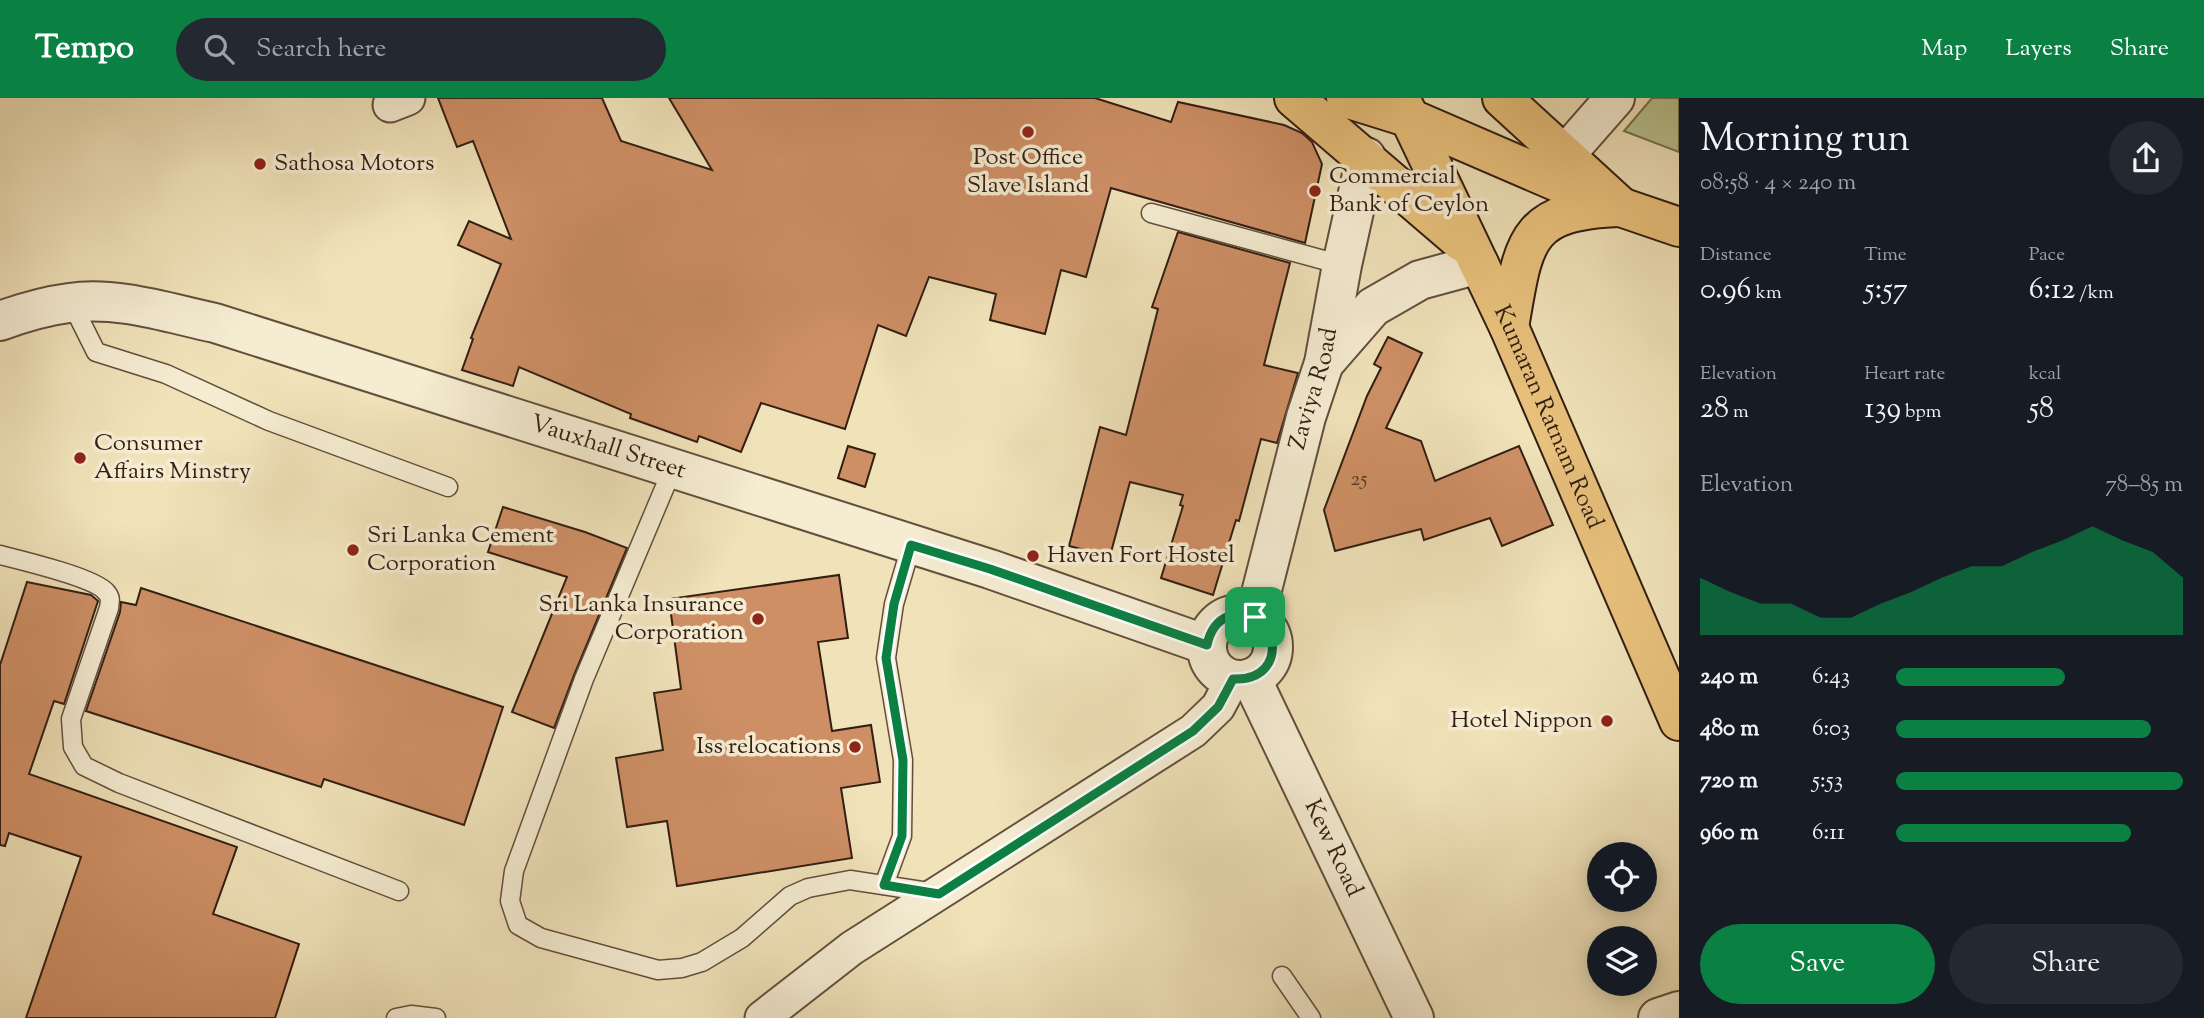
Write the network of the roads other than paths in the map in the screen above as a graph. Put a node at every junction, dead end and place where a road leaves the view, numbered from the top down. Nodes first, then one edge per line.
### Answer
1 (1294, 98) edge
2 (1346, 98) edge
3 (1502, 98) edge
4 (1615, 98) edge
5 (1404, 107) edge
6 (1565, 155) junction
7 (1366, 157) junction
8 (1621, 207) junction
9 (1151, 214) dead end
10 (1679, 228) edge
11 (1475, 257) junction
12 (1342, 265) junction
13 (71, 302) junction
14 (0, 321) edge
15 (1509, 327) junction
16 (1324, 363) junction
17 (672, 470) junction
18 (447, 487) dead end
19 (911, 545) junction
20 (0, 555) edge
21 (1255, 617) junction
22 (1207, 645) junction
23 (1242, 679) junction
24 (1679, 721) edge
25 (884, 885) junction
26 (398, 891) dead end
27 (939, 894) junction
28 (1282, 976) dead end
29 (1679, 1011) edge
30 (396, 1018) edge
31 (436, 1018) edge
32 (762, 1018) edge
33 (1311, 1018) edge
34 (1414, 1018) edge
35 (1658, 1018) edge

1 - 7 main road
2 - 5 main road
3 - 6 main road
4 - 6 street
5 - 8 main road
5 - 11 main road, Kumaran Ratnam Road
6 - 8 main road
7 - 11 main road
7 - 12 street, Zaviya Road
8 - 10 main road
8 - 15 main road
9 - 12 lane
11 - 15 main road, Kumaran Ratnam Road
11 - 16 street
12 - 16 street, Zaviya Road
13 - 14 street, Vauxhall Street
13 - 17 street, Vauxhall Street
13 - 18 lane
15 - 24 main road, Kumaran Ratnam Road
16 - 21 street, Zaviya Road
17 - 19 street, Vauxhall Street
17 - 25 lane
19 - 22 street, Vauxhall Street
19 - 25 lane
20 - 26 lane
21 - 22 street
21 - 23 street
22 - 23 street
23 - 27 street
23 - 34 street, Kew Road
25 - 27 lane
27 - 32 street
28 - 33 lane
29 - 35 street
30 - 31 lane

